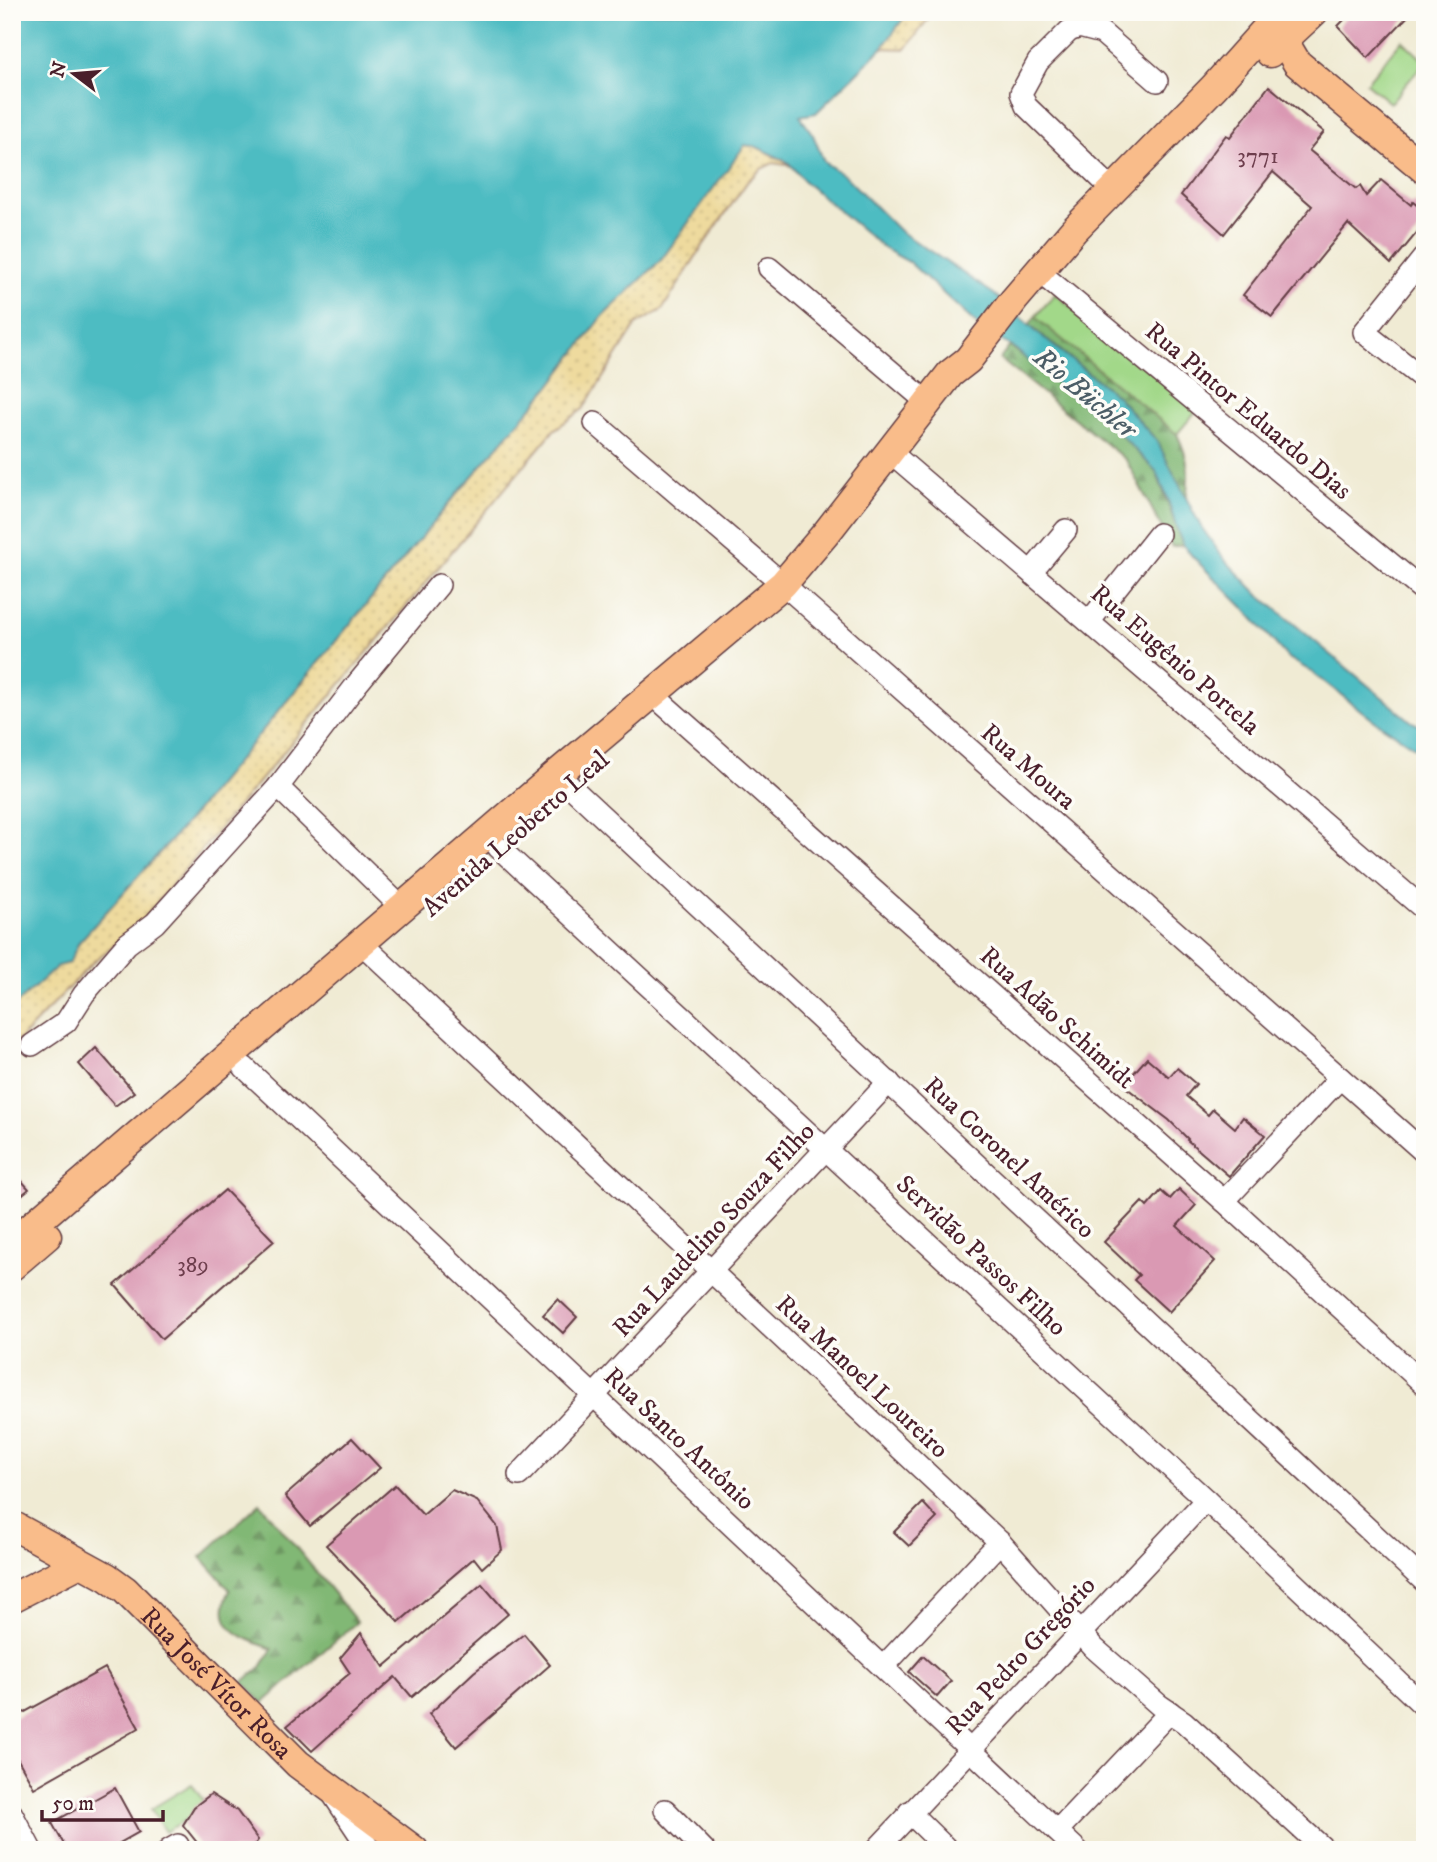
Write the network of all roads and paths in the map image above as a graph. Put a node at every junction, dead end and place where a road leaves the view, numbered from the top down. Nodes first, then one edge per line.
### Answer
1 (1314, 12) edge
2 (1274, 22) edge
3 (1157, 81) dead end
4 (1425, 150) edge
5 (1425, 170) edge
6 (1112, 189) junction
7 (1425, 256) edge
8 (769, 268) dead end
9 (1038, 271) junction
10 (974, 351) junction
11 (1425, 380) edge
12 (927, 402) junction
13 (594, 423) dead end
14 (896, 456) junction
15 (1066, 530) dead end
16 (1159, 534) dead end
17 (1031, 572) junction
18 (439, 584) dead end
19 (789, 590) junction
20 (1425, 592) edge
21 (1089, 621) junction
22 (658, 700) junction
23 (563, 780) junction
24 (278, 787) junction
25 (498, 847) junction
26 (1421, 900) edge
27 (402, 908) junction
28 (368, 949) junction
29 (32, 1045) dead end
30 (244, 1067) junction
31 (1340, 1077) junction
32 (889, 1082) junction
33 (826, 1150) junction
34 (1425, 1153) edge
35 (1224, 1201) junction
36 (12, 1243) edge
37 (12, 1266) edge
38 (711, 1271) junction
39 (1425, 1385) edge
40 (594, 1395) junction
41 (519, 1475) dead end
42 (1206, 1500) junction
43 (12, 1525) edge
44 (1000, 1542) junction
45 (80, 1563) junction
46 (1425, 1581) edge
47 (12, 1598) edge
48 (1079, 1633) junction
49 (883, 1667) junction
50 (1425, 1707) edge
51 (1170, 1712) junction
52 (970, 1749) junction
53 (329, 1789) junction
54 (664, 1810) dead end
55 (909, 1812) junction
56 (12, 1814) edge
57 (1057, 1831) junction
58 (31, 1850) edge
59 (370, 1850) edge
60 (414, 1850) edge
61 (704, 1850) edge
62 (876, 1850) edge
63 (948, 1850) edge
64 (1077, 1850) edge
65 (1325, 1850) edge

1 - 2 main road
2 - 4 main road
2 - 5 main road
2 - 6 main road
3 - 6 street
6 - 9 main road
7 - 11 street
8 - 12 street
9 - 10 main road
9 - 20 street, Rua Pintor Eduardo Dias
10 - 12 main road, Avenida Leoberto Leal
10 - 14 main road, Avenida Leoberto Leal
12 - 14 main road, Avenida Leoberto Leal
13 - 19 street, Rua Moura
14 - 17 street, Rua Eugênio Portela
14 - 19 main road, Avenida Leoberto Leal
15 - 17 street
16 - 21 street
17 - 21 street, Rua Eugênio Portela
18 - 24 street
19 - 22 main road, Avenida Leoberto Leal
19 - 31 street, Rua Moura
21 - 26 street, Rua Eugênio Portela
22 - 23 main road, Avenida Leoberto Leal
22 - 35 street, Rua Adão Schimidt
23 - 25 main road, Avenida Leoberto Leal
23 - 27 main road, Avenida Leoberto Leal
23 - 32 street, Rua Coronel Américo
24 - 27 street
24 - 29 street
25 - 28 main road, Avenida Leoberto Leal
25 - 33 street, Servidão Passos Filho
27 - 28 main road, Avenida Leoberto Leal
28 - 30 main road, Avenida Leoberto Leal
28 - 36 main road, Avenida Leoberto Leal
28 - 38 street, Rua Manoel Loureiro
30 - 37 main road, Avenida Leoberto Leal
30 - 40 street, Rua Santo Antônio
31 - 34 street, Rua Moura
31 - 35 street
32 - 33 street, Rua Laudelino Souza Filho
32 - 46 street, Rua Coronel Américo
33 - 38 street, Rua Laudelino Souza Filho
33 - 42 street, Servidão Passos Filho
35 - 39 street, Rua Adão Schimidt
38 - 40 street, Rua Laudelino Souza Filho
38 - 44 street, Rua Manoel Loureiro
40 - 41 street, Rua Laudelino Souza Filho
40 - 49 street, Rua Santo Antônio
42 - 48 street, Rua Pedro Gregório
42 - 50 street, Servidão Passos Filho
43 - 45 main road, Rua José Vítor Rosa
44 - 48 street, Rua Manoel Loureiro
44 - 49 street
45 - 47 main road
45 - 53 main road, Rua José Vítor Rosa
48 - 51 street, Rua Manoel Loureiro
48 - 52 street, Rua Pedro Gregório
49 - 52 street, Rua Santo Antônio
51 - 57 street
51 - 65 street, Rua Manoel Loureiro
52 - 55 street, Rua Pedro Gregório
52 - 57 street, Rua Santo Antônio
53 - 59 street
53 - 60 main road, Rua José Vítor Rosa
54 - 61 street
55 - 62 street, Rua Pedro Gregório
55 - 63 street
56 - 58 street
57 - 64 street, Rua Santo Antônio

